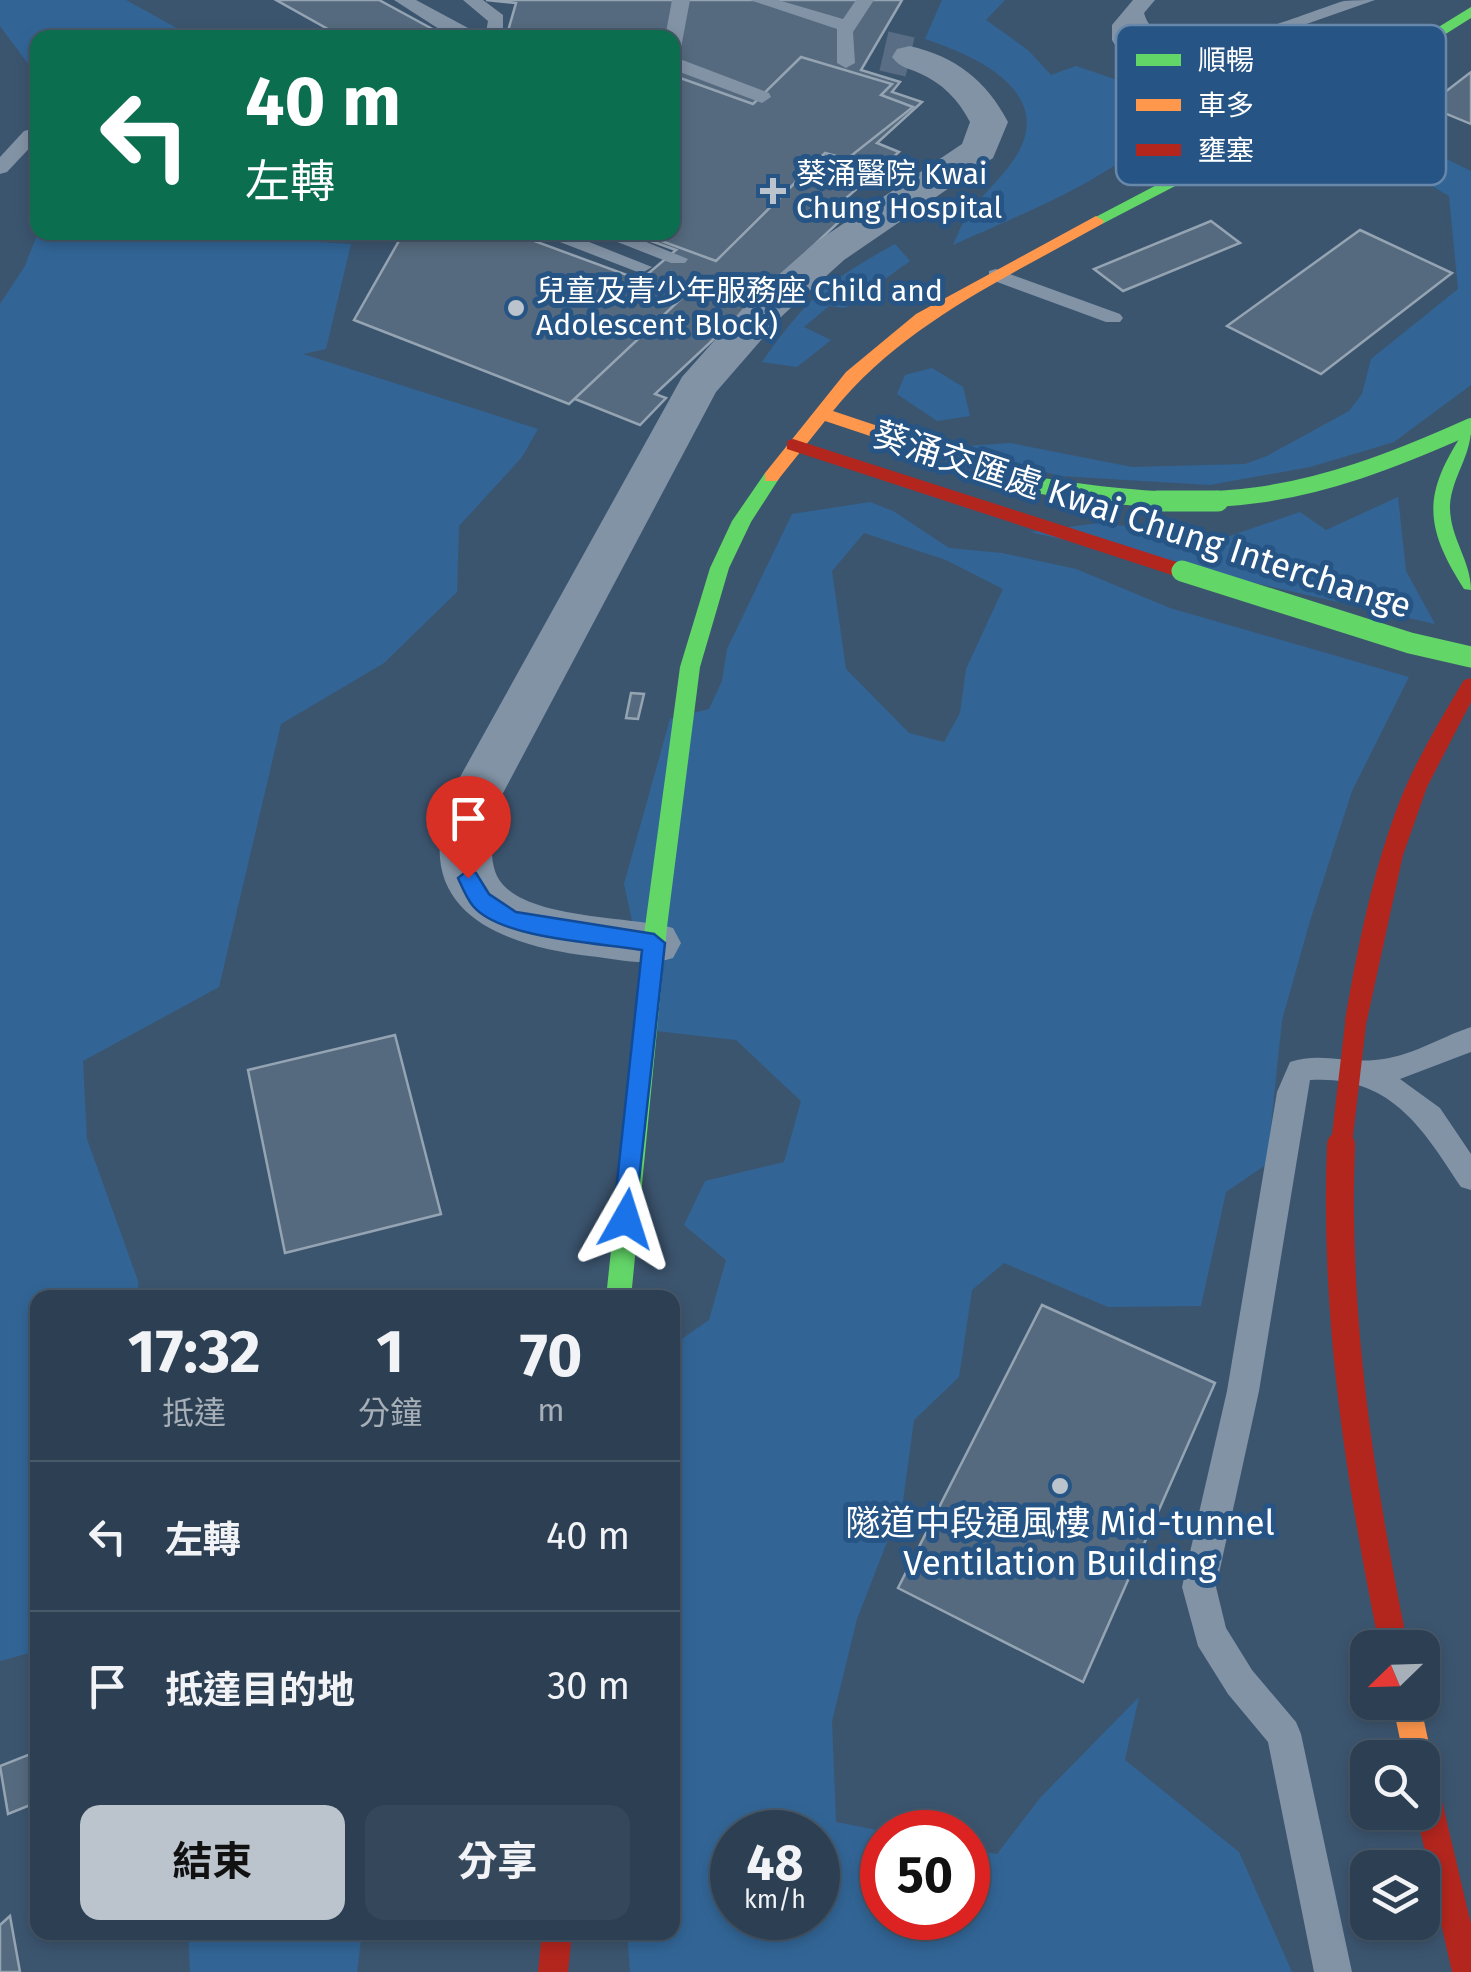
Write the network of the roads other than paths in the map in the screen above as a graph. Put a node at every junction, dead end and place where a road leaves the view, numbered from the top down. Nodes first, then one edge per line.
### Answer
1 (403, 0) edge
2 (472, 0) edge
3 (696, 0) edge
4 (759, 0) edge
5 (865, 0) edge
6 (1366, 0) edge
7 (1143, 2) edge
8 (680, 9) edge
9 (1471, 11) edge
10 (1120, 25) edge
11 (1140, 25) edge
12 (1286, 25) edge
13 (458, 30) edge
14 (495, 30) edge
15 (1446, 30) edge
16 (872, 49) junction
17 (680, 65) edge
18 (762, 96) dead end
19 (30, 136) edge
20 (0, 168) edge
21 (1163, 185) edge
22 (566, 240) edge
23 (625, 240) edge
24 (678, 259) dead end
25 (642, 267) dead end
26 (996, 275) junction
27 (1112, 318) dead end
28 (820, 413) junction
29 (1471, 426) edge
30 (1471, 434) edge
31 (793, 445) junction
32 (1471, 584) edge
33 (1471, 657) edge
34 (1471, 685) edge
35 (654, 943) junction
36 (1471, 1038) edge
37 (1370, 1072) junction
38 (1471, 1178) edge
39 (619, 1290) edge
40 (1390, 1630) edge
41 (1434, 1830) edge
42 (556, 1940) edge
43 (553, 1972) edge
44 (1332, 1972) edge
45 (1467, 1972) edge

1 - 13 lane
2 - 14 lane
3 - 8 lane
4 - 16 lane
5 - 16 lane
6 - 12 lane
7 - 10 lane
7 - 11 lane
9 - 15 main road
16 - 35 street
17 - 18 lane
19 - 20 lane
21 - 26 main road
22 - 25 lane
23 - 24 lane
26 - 27 lane
26 - 28 main road
28 - 29 main road, bridge
28 - 31 main road
30 - 32 main road
31 - 33 main road, 葵涌交匯處 Kwai Chung Interchange, bridge
31 - 35 main road
34 - 40 main road, bridge
35 - 39 main road
36 - 37 lane
37 - 38 lane
37 - 44 lane
41 - 45 main road
42 - 43 main road

